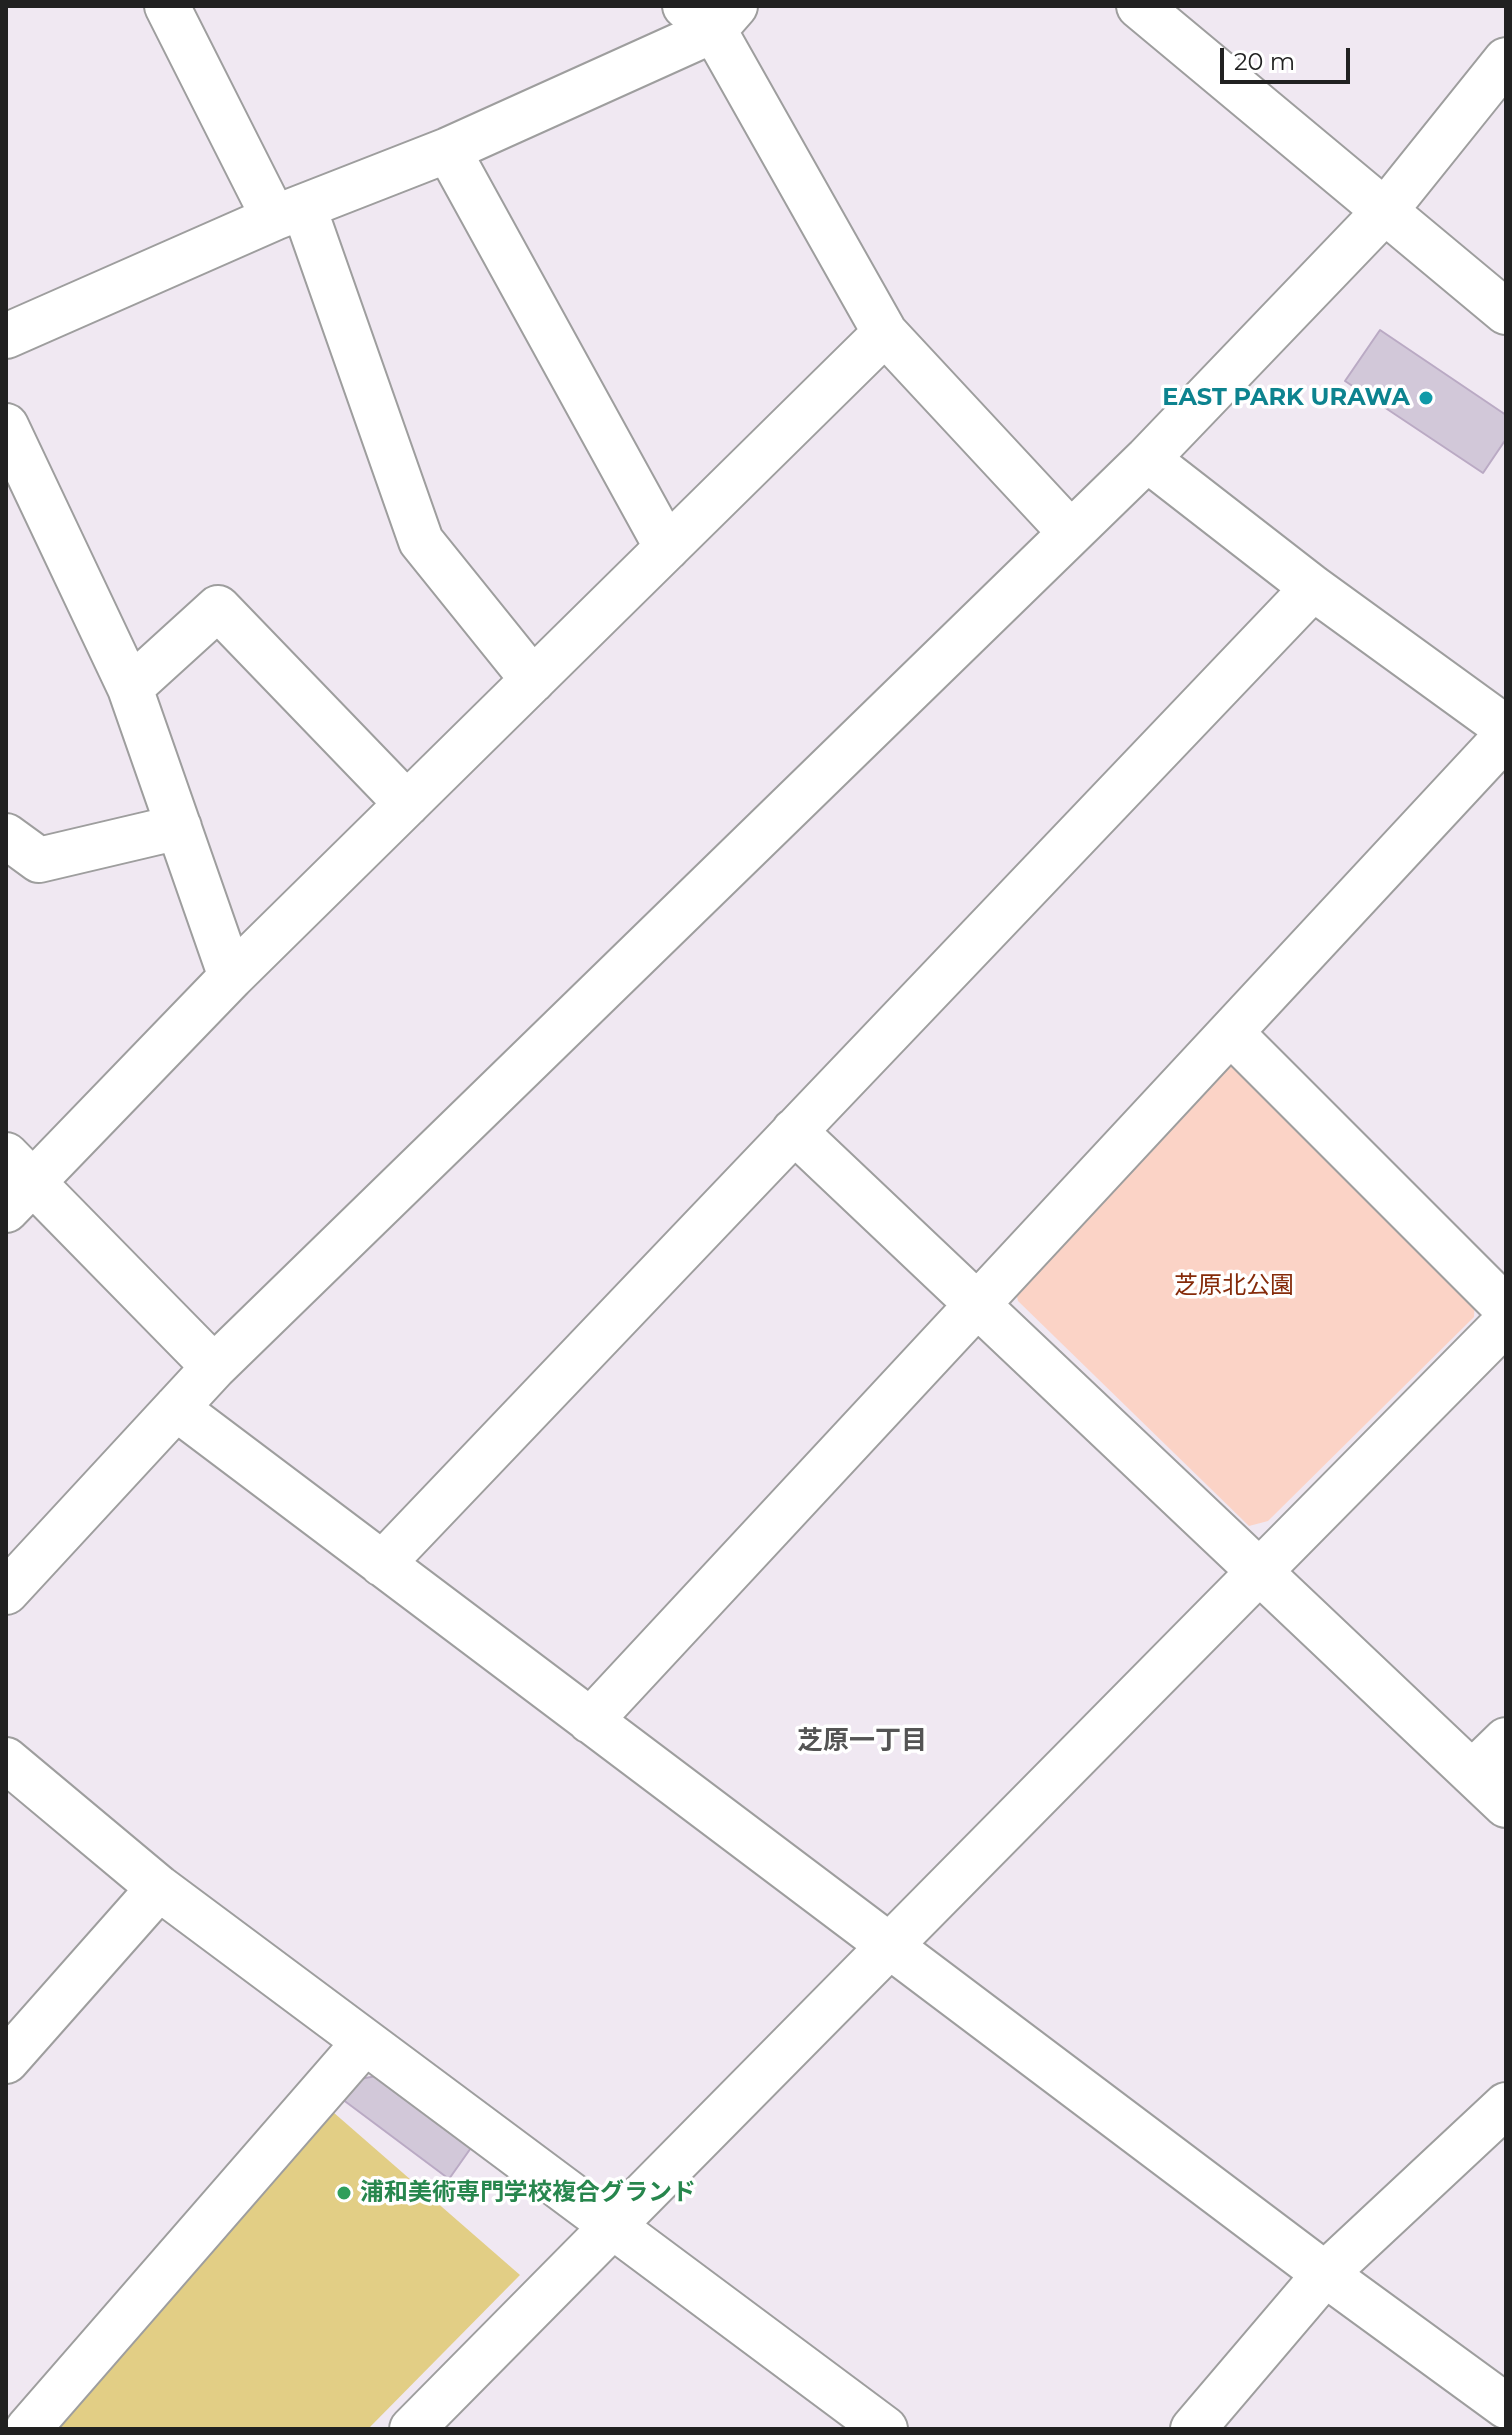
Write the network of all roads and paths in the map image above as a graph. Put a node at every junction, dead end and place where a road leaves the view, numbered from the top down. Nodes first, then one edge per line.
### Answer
1 (167, 6) edge
2 (1139, 6) edge
3 (711, 14) edge
4 (1506, 60) edge
5 (448, 150) junction
6 (1384, 212) junction
7 (289, 213) junction
8 (1506, 312) edge
9 (885, 333) junction
10 (6, 336) edge
11 (6, 426) edge
12 (1147, 459) junction
13 (1071, 533) junction
14 (667, 548) junction
15 (1313, 588) junction
16 (533, 680) junction
17 (130, 688) junction
18 (1506, 728) edge
19 (1506, 736) edge
20 (407, 804) junction
21 (179, 827) junction
22 (6, 836) edge
23 (231, 977) junction
24 (1231, 1033) junction
25 (794, 1131) junction
26 (15, 1183) edge
27 (977, 1305) junction
28 (1506, 1308) edge
29 (1506, 1322) edge
30 (214, 1367) junction
31 (176, 1408) junction
32 (382, 1564) junction
33 (1261, 1573) junction
34 (6, 1592) edge
35 (590, 1721) junction
36 (1506, 1740) edge
37 (6, 1760) edge
38 (1472, 1773) junction
39 (1506, 1805) edge
40 (159, 1888) junction
41 (891, 1947) junction
42 (364, 2043) junction
43 (6, 2061) edge
44 (1506, 2105) edge
45 (614, 2226) junction
46 (1325, 2274) junction
47 (1506, 2406) edge
48 (868, 2424) edge
49 (28, 2429) edge
50 (412, 2429) edge
51 (1193, 2429) edge

1 - 7 street
2 - 6 street
3 - 5 street
3 - 9 street
4 - 6 street
5 - 7 street
5 - 14 street
6 - 8 street
6 - 12 street
7 - 10 street
7 - 16 street
9 - 13 street
9 - 14 street
11 - 17 street
12 - 13 street
12 - 15 street
13 - 30 street
14 - 16 street
15 - 18 street
15 - 25 street
16 - 20 street
17 - 20 street
17 - 21 street
19 - 24 street
20 - 23 street
21 - 22 street
21 - 23 street
23 - 26 street
24 - 27 street
24 - 28 street
25 - 27 street
25 - 32 street
26 - 30 street
27 - 33 street
27 - 35 street
29 - 33 street
30 - 31 street
31 - 32 street
31 - 34 street
32 - 35 street
33 - 38 street
33 - 41 street
35 - 41 street
36 - 38 street
37 - 40 street
38 - 39 street
40 - 42 street
40 - 43 street
41 - 45 street
41 - 46 street
42 - 45 street
42 - 49 street
44 - 46 street
45 - 48 street
45 - 50 street
46 - 47 street
46 - 51 street

